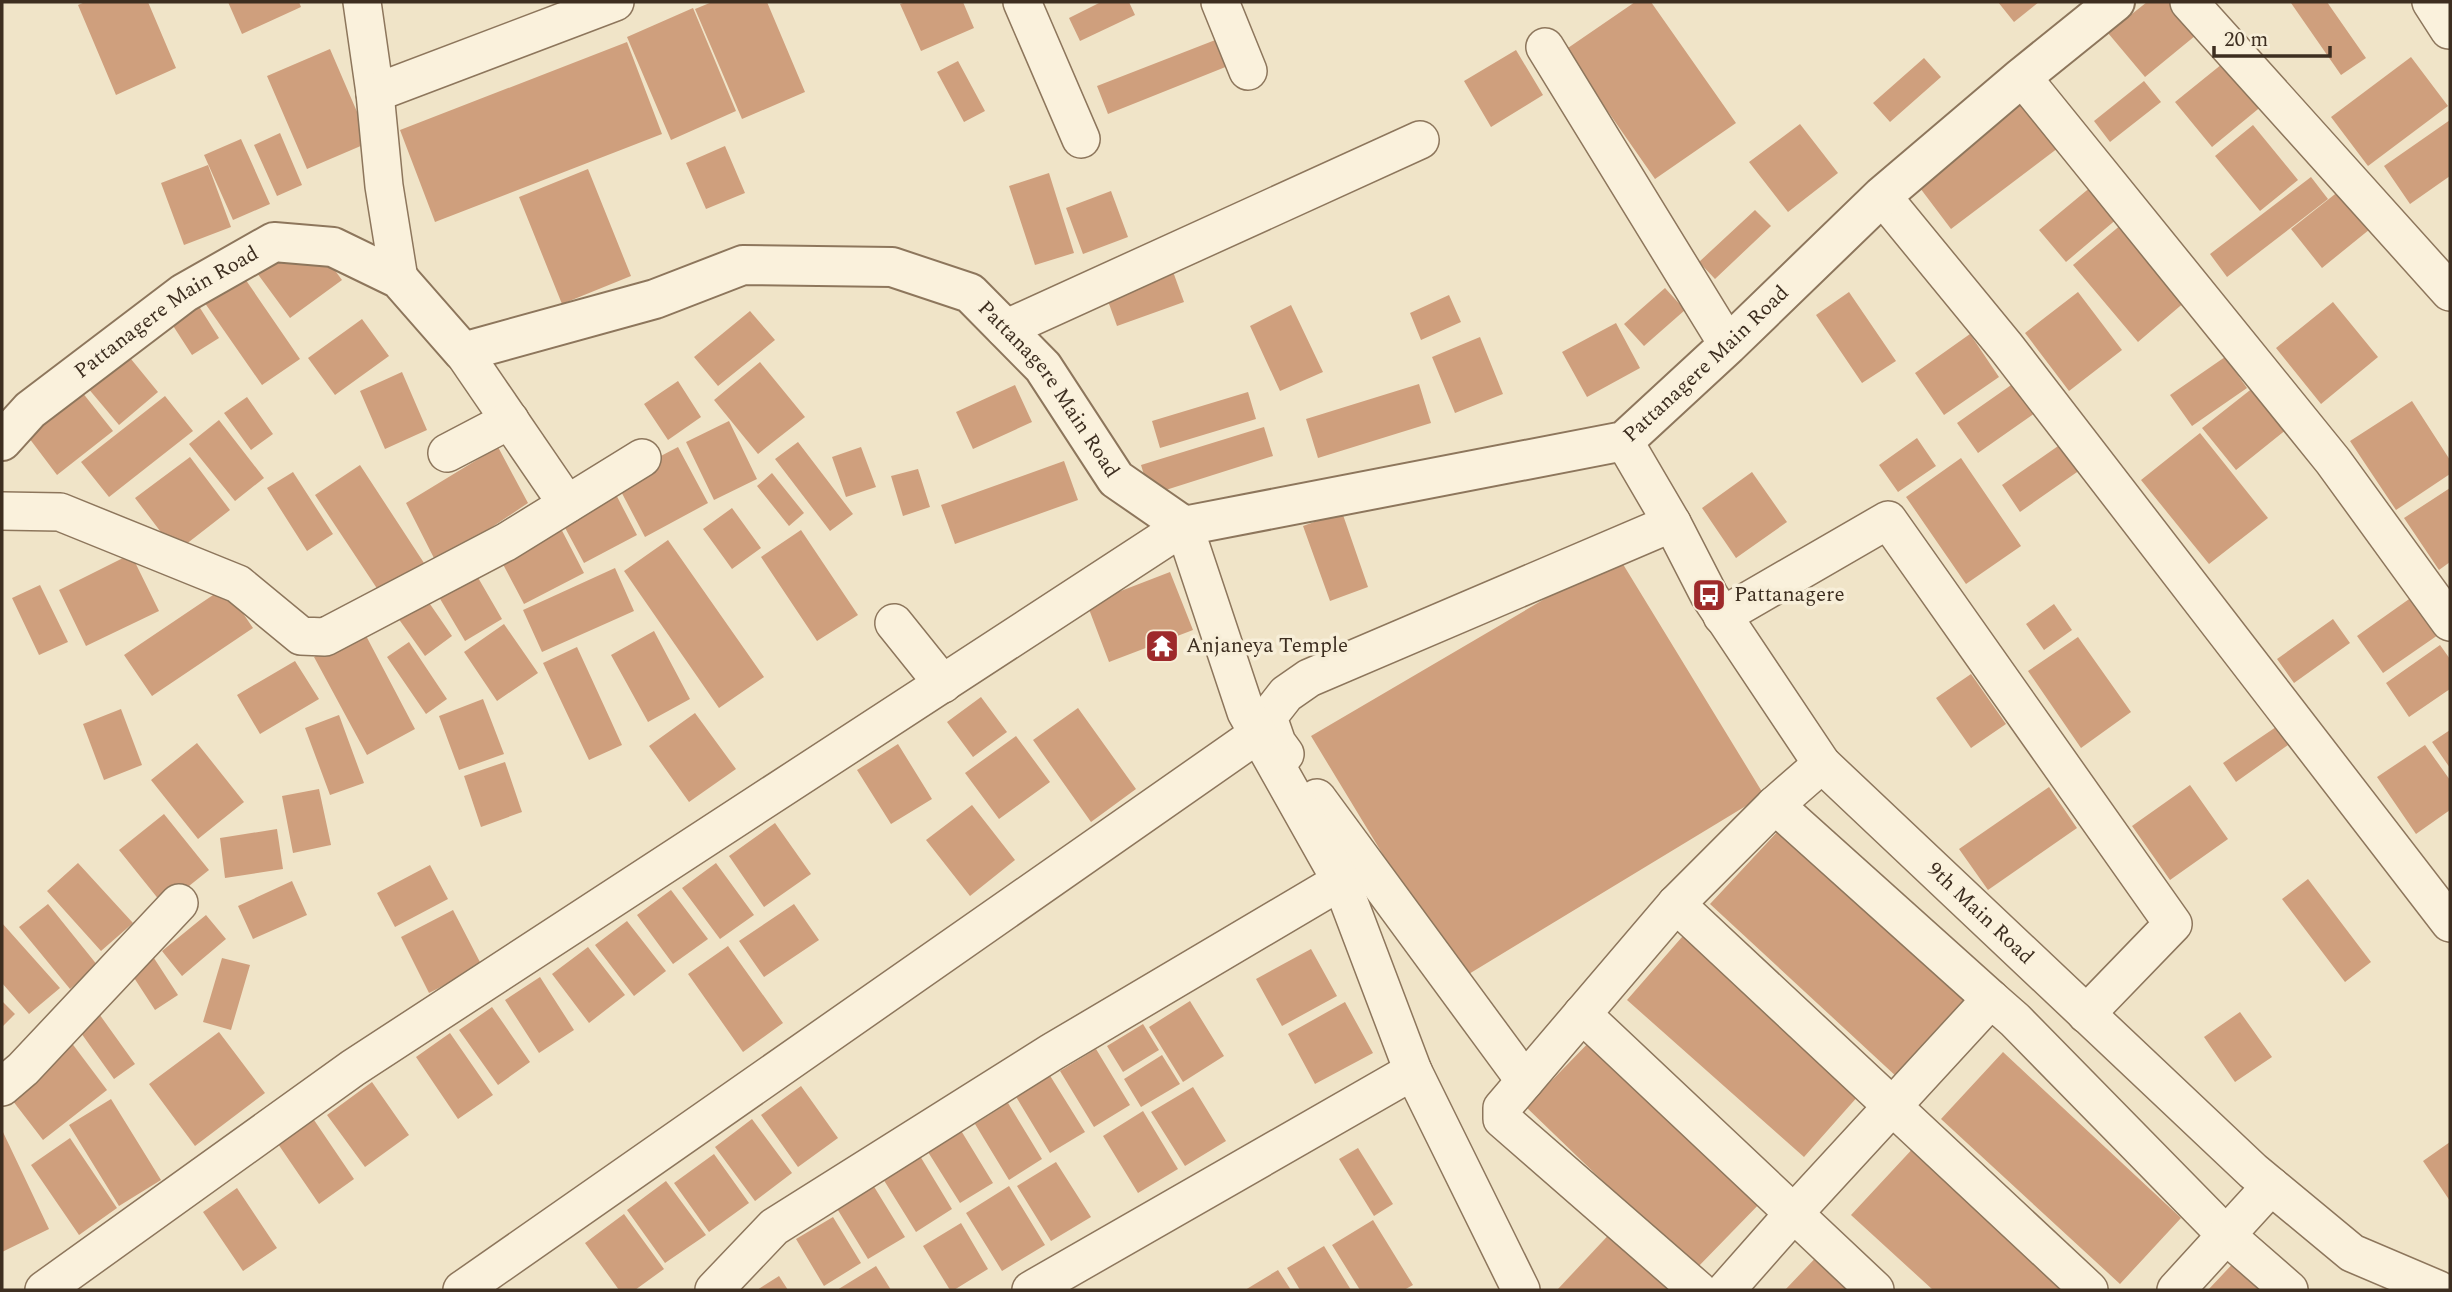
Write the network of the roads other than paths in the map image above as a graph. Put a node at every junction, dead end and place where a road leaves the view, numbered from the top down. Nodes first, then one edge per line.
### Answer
1 (362, 2) edge
2 (615, 2) edge
3 (1022, 2) edge
4 (1220, 2) edge
5 (2115, 2) edge
6 (2189, 2) edge
7 (1545, 47) dead end
8 (1248, 71) dead end
9 (2022, 77) junction
10 (375, 93) junction
11 (1081, 139) dead end
12 (1420, 140) dead end
13 (1882, 196) junction
14 (399, 279) junction
15 (2450, 292) edge
16 (1005, 329) junction
17 (1728, 345) junction
18 (463, 352) junction
19 (510, 420) junction
20 (1623, 441) junction
21 (2, 442) edge
22 (447, 453) dead end
23 (642, 458) dead end
24 (567, 504) junction
25 (2, 511) edge
26 (1672, 523) junction
27 (1184, 526) junction
28 (1722, 616) junction
29 (894, 622) dead end
30 (2450, 622) edge
31 (943, 684) junction
32 (1258, 734) junction
33 (1822, 764) junction
34 (1775, 805) junction
35 (1341, 881) junction
36 (179, 903) dead end
37 (1676, 904) junction
38 (2450, 923) edge
39 (1991, 999) junction
40 (1582, 1014) junction
41 (2086, 1014) junction
42 (1413, 1071) junction
43 (1525, 1081) junction
44 (2, 1087) edge
45 (1893, 1107) junction
46 (2271, 1186) junction
47 (1794, 1213) junction
48 (2227, 1235) junction
49 (1510, 1286) edge
50 (44, 1290) edge
51 (462, 1290) edge
52 (713, 1290) edge
53 (1031, 1290) edge
54 (1698, 1290) edge
55 (1726, 1290) edge
56 (1875, 1290) edge
57 (2089, 1290) edge
58 (2176, 1290) edge
59 (2289, 1290) edge
60 (2439, 1290) edge

1 - 10 street
2 - 10 street
3 - 11 street
4 - 8 street
5 - 9 street, Pattanagere Main Road
6 - 15 street
7 - 17 street
9 - 13 street, Pattanagere Main Road
9 - 30 street
10 - 14 street
12 - 16 street
13 - 17 street, Pattanagere Main Road
13 - 38 street
14 - 18 street, Pattanagere Main Road
14 - 21 street, Pattanagere Main Road
16 - 18 street, Pattanagere Main Road
16 - 27 street, Pattanagere Main Road
17 - 20 street, Pattanagere Main Road
18 - 19 street
19 - 22 street
19 - 24 street
20 - 26 street, 9th Main Road
20 - 27 street, Pattanagere Main Road
23 - 24 street
24 - 25 street
26 - 28 street, 9th Main Road
26 - 43 street
27 - 31 street
27 - 32 street
28 - 33 street, 9th Main Road
28 - 41 street
29 - 31 street
31 - 50 street
32 - 35 street
32 - 51 street
33 - 34 street
33 - 41 street, 9th Main Road
34 - 37 street
34 - 39 street
35 - 42 street
35 - 52 street
36 - 44 street
37 - 40 street
37 - 45 street
39 - 45 street
39 - 48 street
40 - 43 street
40 - 47 street
41 - 46 street, 9th Main Road
42 - 49 street
42 - 53 street
43 - 54 street
45 - 47 street
45 - 57 street
46 - 48 street
46 - 60 street, 9th Main Road
47 - 55 street
47 - 56 street
48 - 58 street
48 - 59 street

